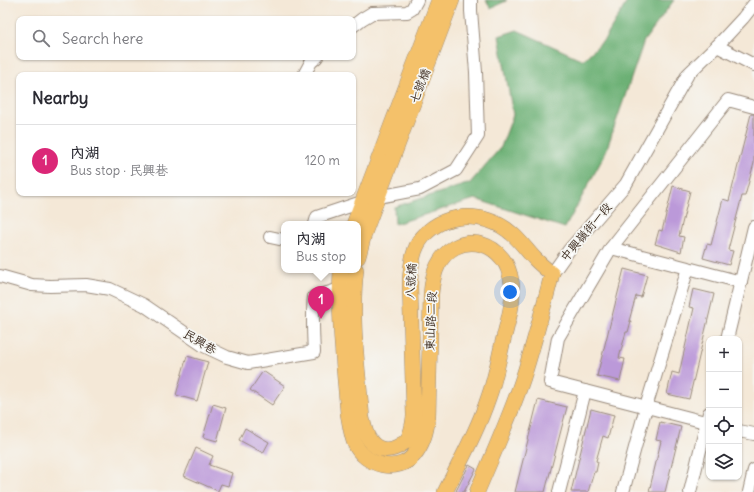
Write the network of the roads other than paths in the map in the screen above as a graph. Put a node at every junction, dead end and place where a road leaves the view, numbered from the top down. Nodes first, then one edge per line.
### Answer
1 (417, 0) edge
2 (438, 0) edge
3 (452, 0) edge
4 (471, 0) edge
5 (754, 4) edge
6 (356, 24) edge
7 (717, 46) junction
8 (313, 60) edge
9 (754, 65) edge
10 (306, 72) edge
11 (754, 107) edge
12 (381, 172) junction
13 (378, 197) junction
14 (362, 202) junction
15 (316, 221) edge
16 (355, 221) edge
17 (754, 227) edge
18 (270, 237) dead end
19 (281, 239) edge
20 (361, 246) edge
21 (611, 248) junction
22 (688, 268) junction
23 (342, 273) edge
24 (354, 273) edge
25 (552, 274) junction
26 (0, 276) edge
27 (741, 282) junction
28 (347, 287) junction
29 (728, 336) edge
30 (585, 391) junction
31 (646, 407) junction
32 (414, 416) joint
33 (706, 420) edge
34 (706, 428) edge
35 (742, 432) edge
36 (754, 434) edge
37 (754, 470) edge
38 (445, 492) edge
39 (477, 492) edge
40 (559, 492) edge
41 (623, 492) edge
42 (690, 492) edge
43 (749, 492) edge

1 - 6 street
2 - 12 main road, 七號橋
3 - 12 main road, 七號橋
4 - 13 street
5 - 7 street, 中興嶺街一段
7 - 9 street
7 - 25 street, 中興嶺街一段
8 - 10 street
11 - 21 street
12 - 13 main road
12 - 14 main road
13 - 14 street
13 - 20 main road
14 - 15 street
14 - 16 main road
17 - 27 street
18 - 19 street
21 - 22 street
21 - 30 street
22 - 27 street
22 - 31 street
23 - 28 main road, 東山路二段
24 - 28 main road, 東山路二段
25 - 32 main road, 八號橋
25 - 39 main road, 中興嶺街一段
26 - 28 street, 民興巷
27 - 29 street
28 - 32 main road, 東山路二段
28 - 38 main road, 東山路二段
30 - 31 street
30 - 40 street
31 - 33 street
31 - 41 street
34 - 42 street
35 - 36 street
37 - 43 street

